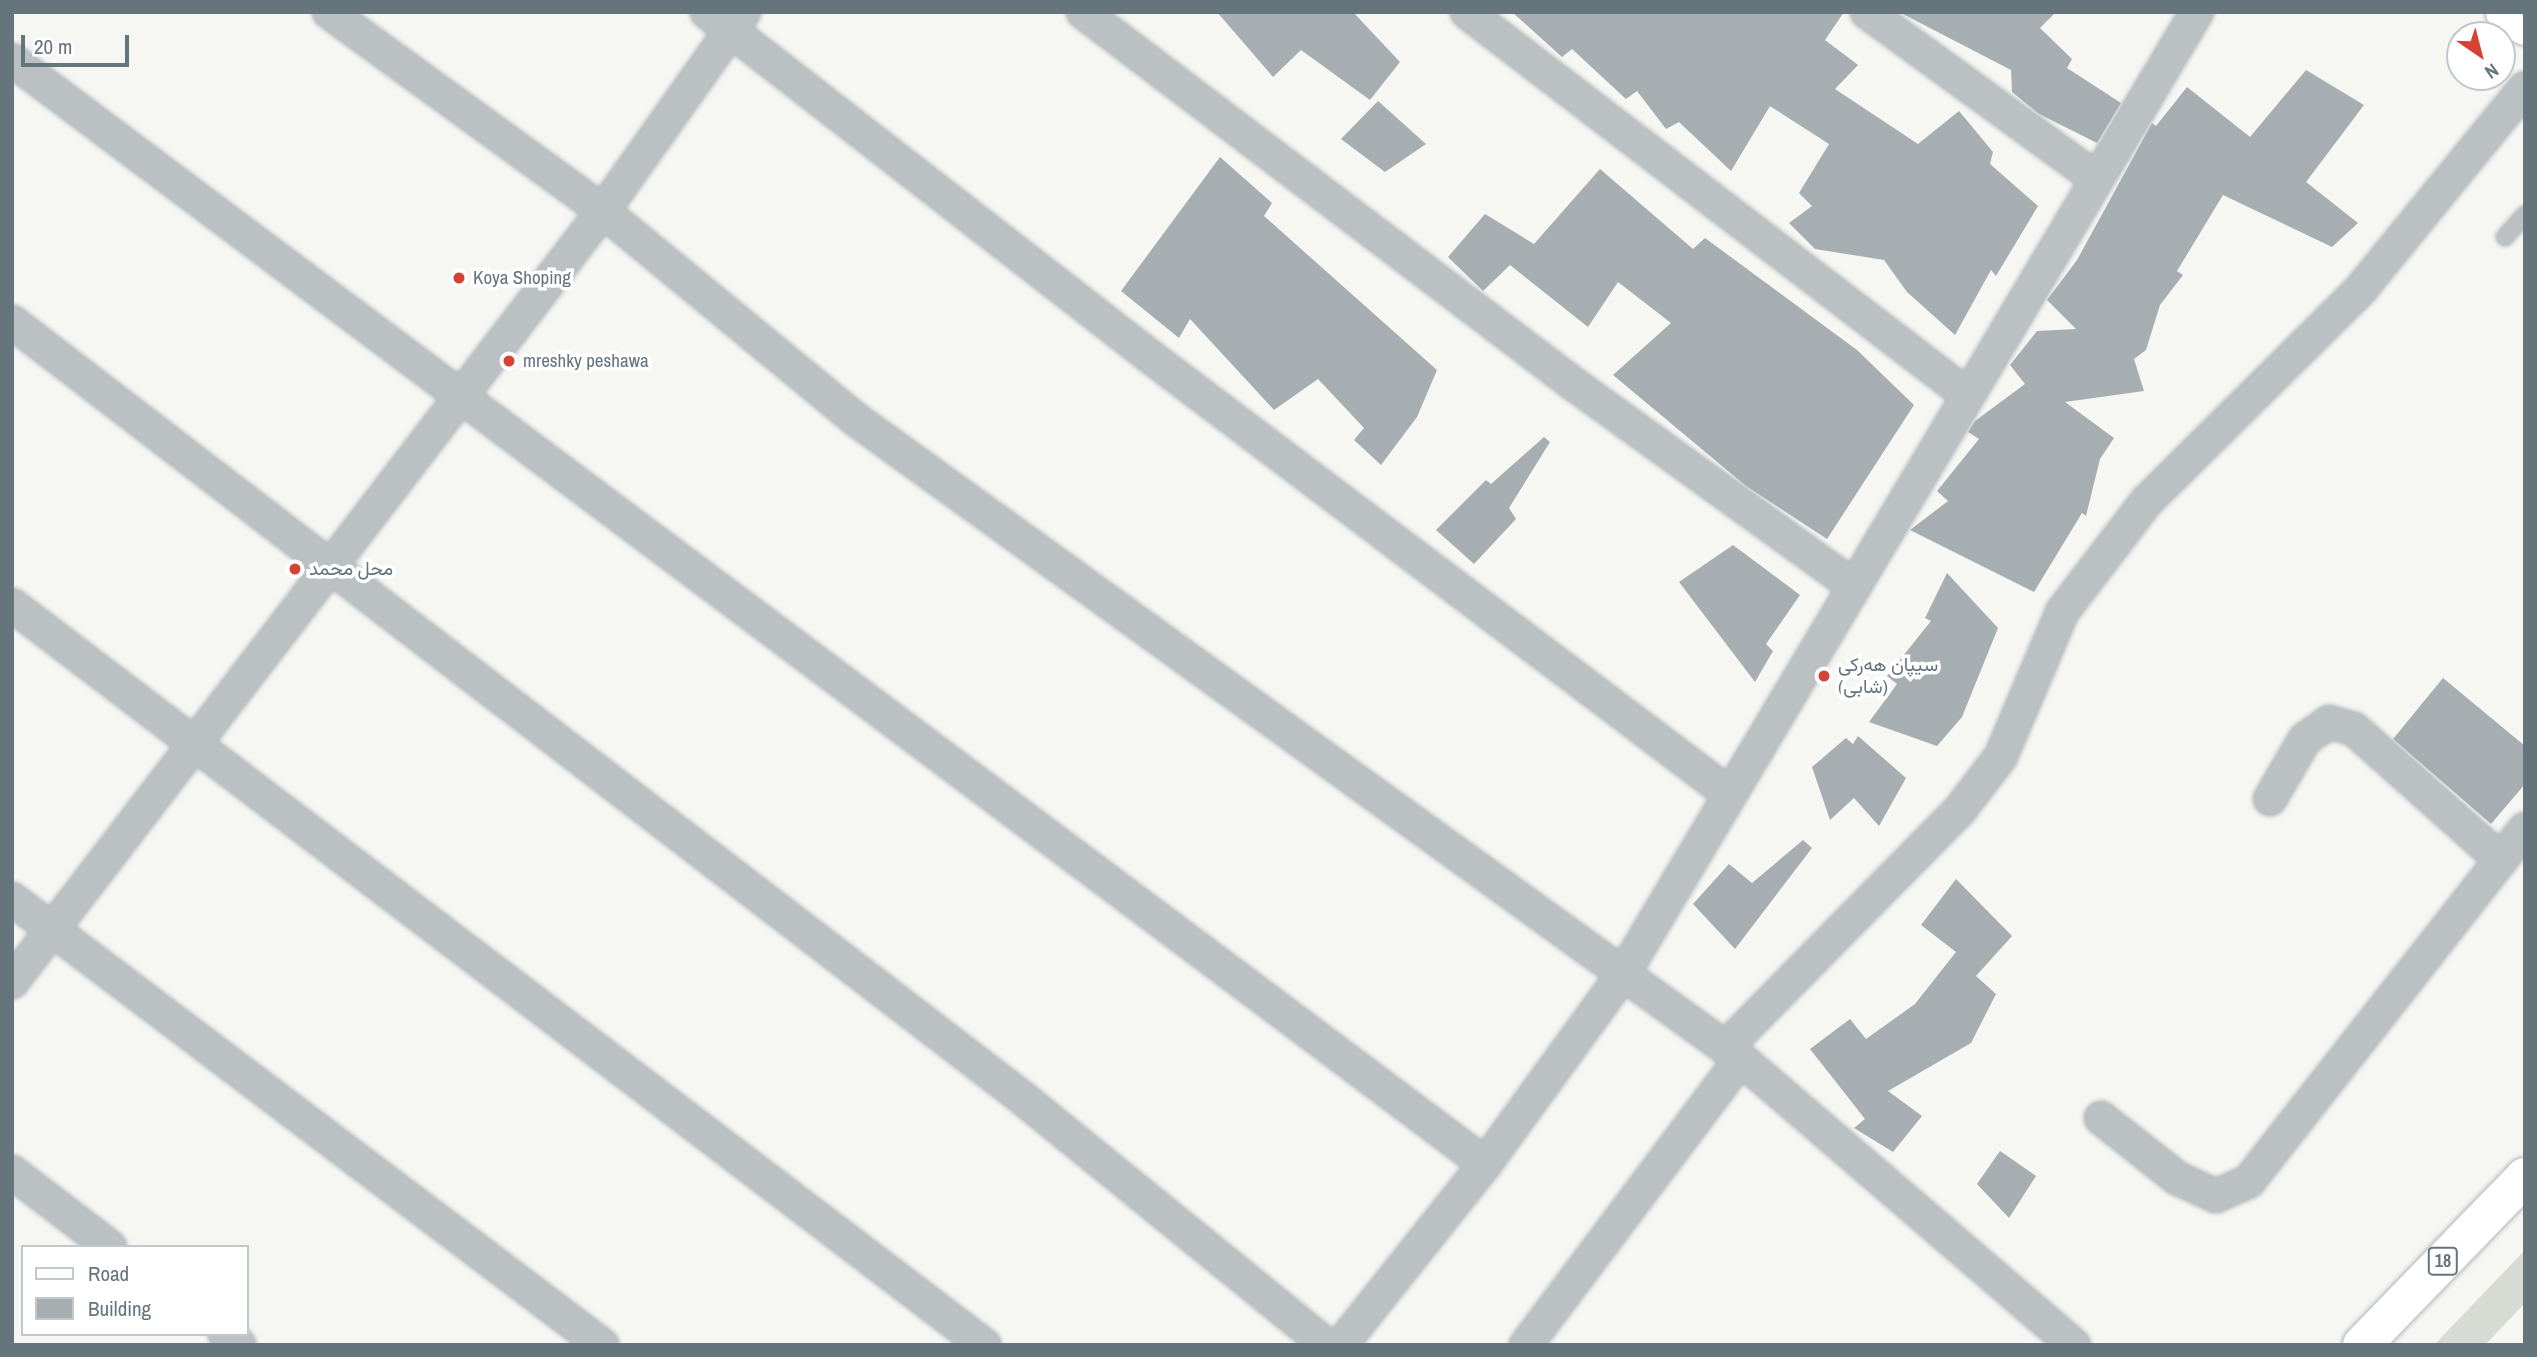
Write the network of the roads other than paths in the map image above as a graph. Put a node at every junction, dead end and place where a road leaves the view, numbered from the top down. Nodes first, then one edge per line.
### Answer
1 (329, 12) edge
2 (1083, 12) edge
3 (1467, 12) edge
4 (1867, 12) edge
5 (2197, 12) edge
6 (2505, 12) edge
7 (728, 18) edge
8 (2525, 26) edge
9 (12, 60) edge
10 (2525, 88) edge
11 (2097, 179) junction
12 (604, 211) junction
13 (2525, 215) edge
14 (2505, 237) dead end
15 (12, 322) edge
16 (1966, 394) junction
17 (461, 397) junction
18 (331, 565) junction
19 (1852, 585) junction
20 (12, 605) edge
21 (195, 743) junction
22 (1728, 793) junction
23 (2270, 799) dead end
24 (2525, 829) edge
25 (2501, 860) junction
26 (12, 899) edge
27 (52, 930) junction
28 (1625, 971) junction
29 (12, 982) edge
30 (1733, 1053) junction
31 (2101, 1118) dead end
32 (1485, 1164) junction
33 (12, 1172) edge
34 (2525, 1177) edge
35 (107, 1245) edge
36 (602, 1345) edge
37 (984, 1345) edge
38 (1327, 1345) edge
39 (1341, 1345) edge
40 (1526, 1345) edge
41 (2074, 1345) edge
42 (2362, 1345) edge

1 - 12 street
2 - 19 street
3 - 16 street
4 - 11 street
5 - 11 street
6 - 8 main road
7 - 12 street
7 - 22 street
9 - 17 street
10 - 30 street
11 - 16 street
12 - 17 street
12 - 28 street
13 - 14 lane
15 - 18 street
16 - 19 street
17 - 18 street
17 - 32 street
18 - 21 street
18 - 38 street
19 - 22 street
20 - 21 street
21 - 27 street
21 - 37 street
22 - 28 street
23 - 25 street
24 - 25 street
25 - 31 street
26 - 27 street
27 - 29 street
27 - 36 street
28 - 30 street
28 - 32 street
30 - 40 street
30 - 41 street
32 - 39 street
33 - 35 street
34 - 42 main road, 18

